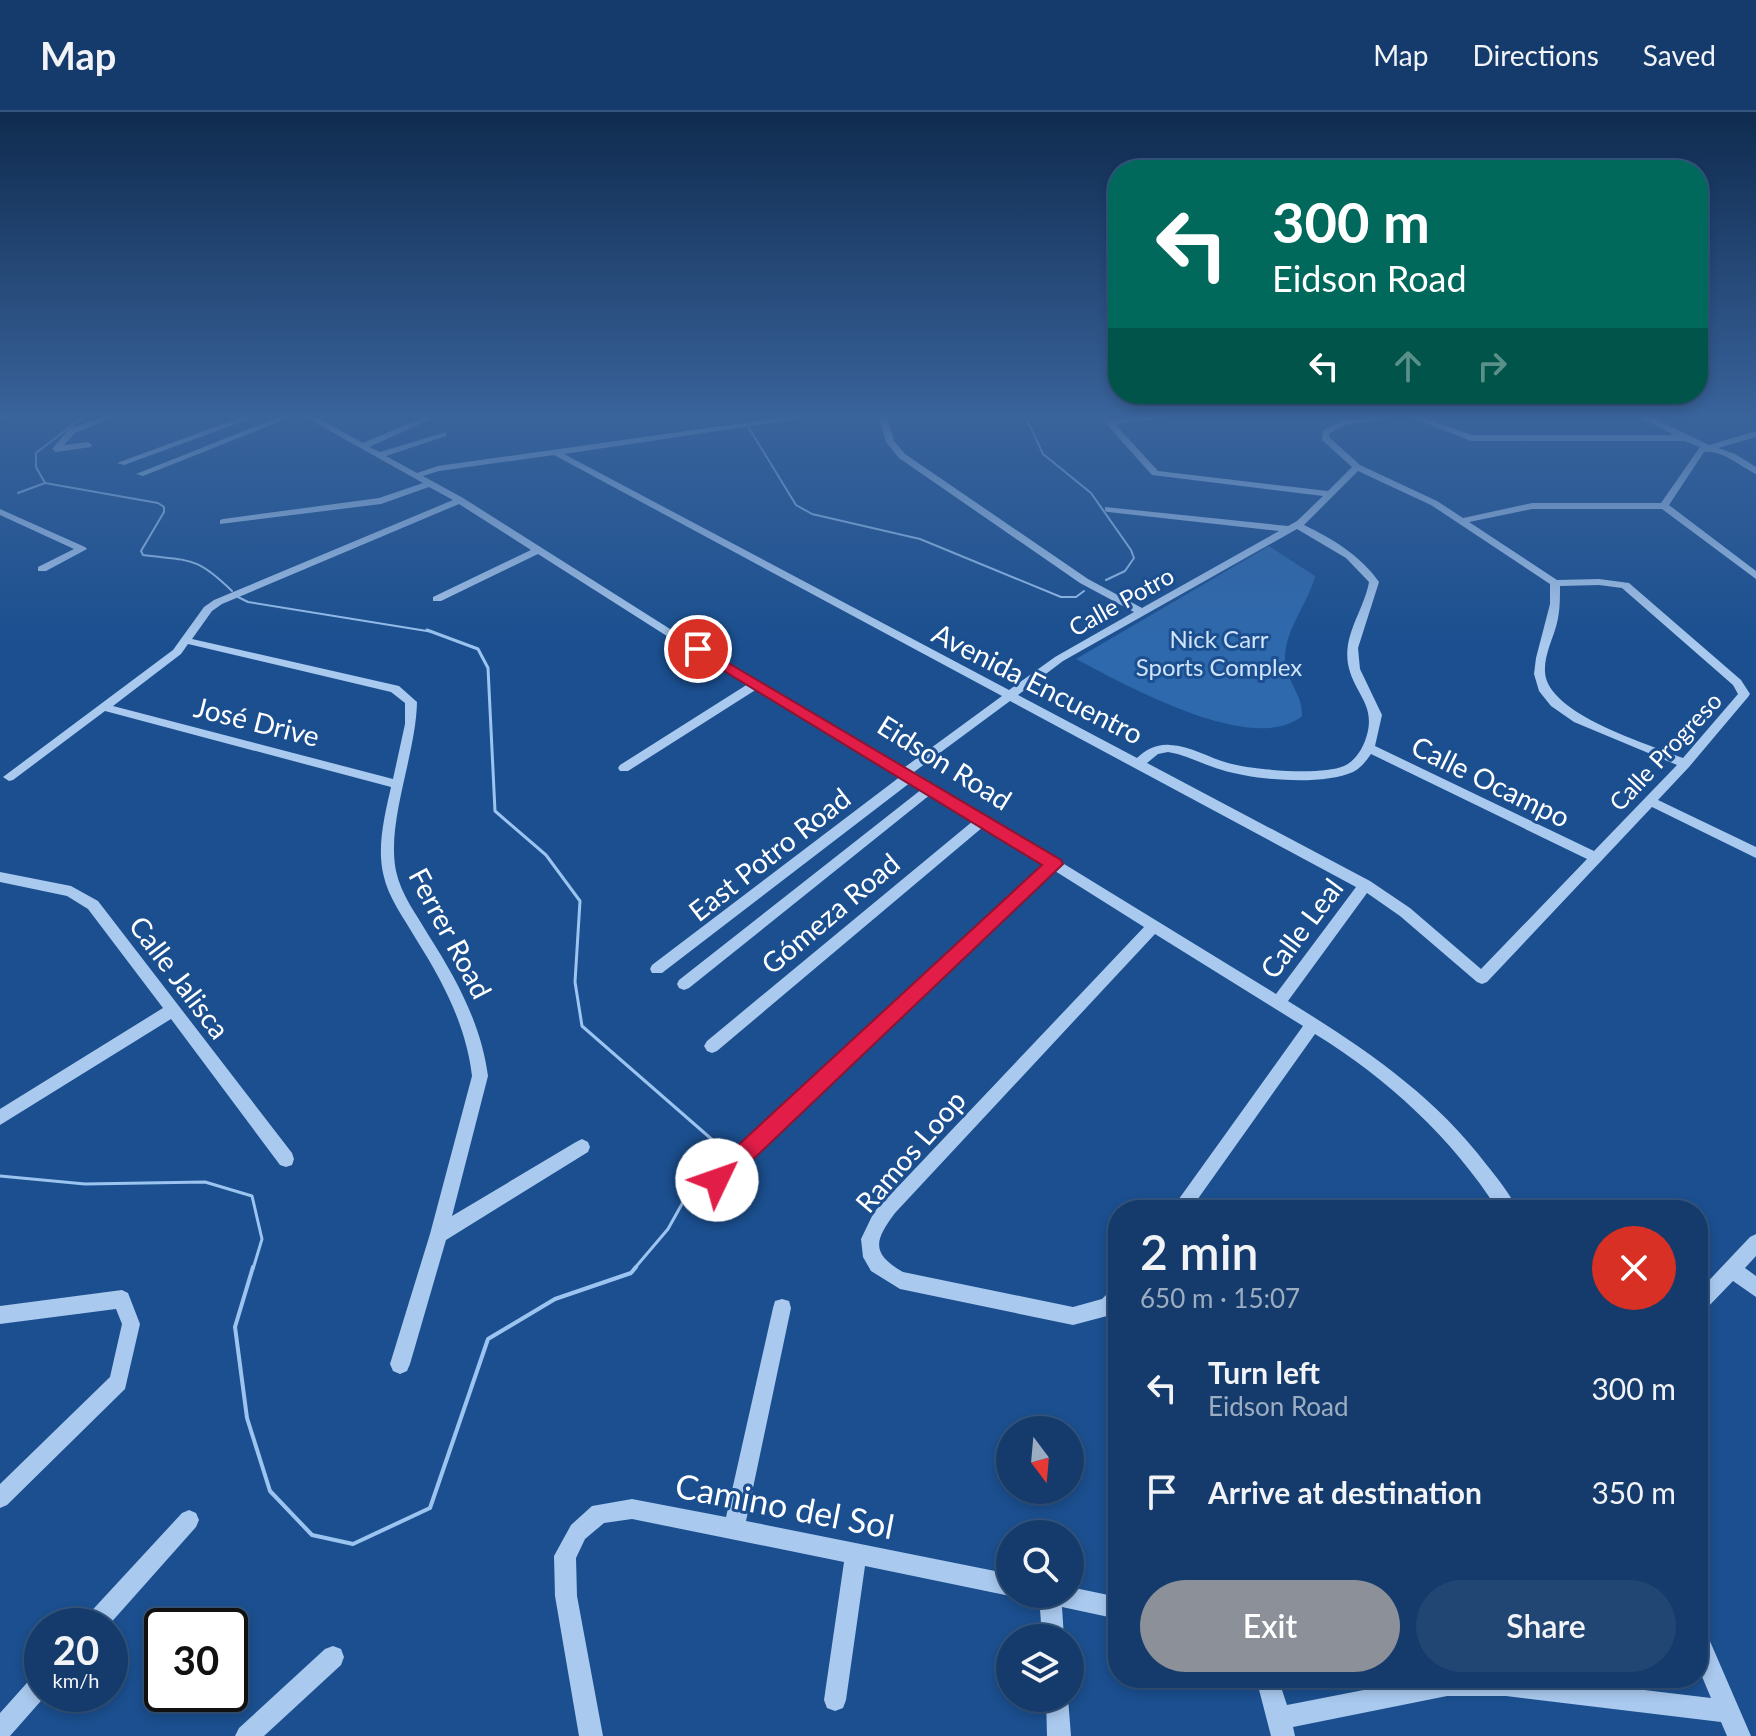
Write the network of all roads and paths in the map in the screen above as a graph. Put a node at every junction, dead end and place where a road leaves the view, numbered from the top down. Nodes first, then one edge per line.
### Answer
1 (404, 493) edge
2 (448, 493) edge
3 (630, 493) edge
4 (956, 493) edge
5 (1322, 493) edge
6 (1412, 493) edge
7 (1673, 493) edge
8 (1332, 494) joint
9 (460, 500) junction
10 (1664, 506) junction
11 (1108, 509) dead end
12 (0, 512) edge
13 (1462, 521) junction
14 (223, 522) dead end
15 (1293, 527) junction
16 (538, 550) junction
17 (42, 569) dead end
18 (1756, 576) edge
19 (1555, 583) junction
20 (437, 599) dead end
21 (1142, 612) junction
22 (188, 641) junction
23 (755, 685) junction
24 (1006, 695) junction
25 (104, 707) junction
26 (1368, 748) junction
27 (1139, 763) junction
28 (1685, 764) junction
29 (624, 768) dead end
30 (908, 774) junction
31 (9, 777) dead end
32 (397, 784) junction
33 (930, 789) junction
34 (1650, 801) junction
35 (981, 821) junction
36 (1756, 853) edge
37 (1594, 857) junction
38 (1054, 864) junction
39 (0, 877) edge
40 (1365, 885) junction
41 (1154, 926) junction
42 (657, 969) dead end
43 (1482, 978) joint
44 (684, 984) dead end
45 (1279, 1001) junction
46 (173, 1010) junction
47 (1313, 1025) junction
48 (712, 1046) dead end
49 (0, 1118) edge
50 (582, 1147) dead end
51 (286, 1159) dead end
52 (717, 1180) dead end
53 (1187, 1200) edge
54 (1501, 1200) edge
55 (439, 1234) junction
56 (1756, 1243) edge
57 (1733, 1269) junction
58 (1756, 1288) edge
59 (1708, 1295) edge
60 (1108, 1306) edge
61 (782, 1308) dead end
62 (0, 1315) edge
63 (400, 1364) dead end
64 (0, 1498) edge
65 (189, 1520) dead end
66 (734, 1529) junction
67 (856, 1554) junction
68 (996, 1582) edge
69 (1084, 1601) edge
70 (1108, 1606) edge
71 (109, 1608) edge
72 (333, 1657) dead end
73 (1708, 1664) edge
74 (1270, 1688) edge
75 (1435, 1688) edge
76 (1532, 1688) edge
77 (835, 1700) dead end
78 (24, 1703) edge
79 (1728, 1711) junction
80 (1058, 1712) edge
81 (1281, 1727) edge
82 (0, 1730) edge
83 (247, 1736) edge
84 (591, 1736) edge
85 (1059, 1736) edge
86 (1739, 1736) edge

1 - 14 street
2 - 9 street, Eidson Road
3 - 24 street, Avenida Encuentro
4 - 21 street
5 - 8 street
6 - 13 street
7 - 10 street
8 - 15 street, Calle Potro
9 - 16 street, Eidson Road
9 - 22 street
10 - 13 street
10 - 18 street
11 - 15 street
12 - 17 street
13 - 19 street
15 - 21 street, Calle Potro
15 - 26 street
16 - 20 street
16 - 23 street, Eidson Road
19 - 28 street
19 - 28 street, Calle Progreso
21 - 24 street, Calle Potro
22 - 25 street
22 - 32 street, Ferrer Road
23 - 29 street
23 - 30 street, Eidson Road
24 - 27 street, Avenida Encuentro
24 - 30 street, Calle Potro
25 - 31 street
25 - 32 street, José Drive
26 - 27 street
26 - 37 street, Calle Ocampo
27 - 40 street, Avenida Encuentro
28 - 34 street, Calle Progreso
30 - 33 street, Eidson Road
30 - 42 street, East Potro Road
32 - 55 street, Ferrer Road
33 - 35 street, Eidson Road
33 - 44 street
34 - 36 street
34 - 37 street, Calle Progreso
35 - 38 street, Eidson Road
35 - 48 street, Gómeza Road
37 - 43 street, Calle Progreso
38 - 41 street, Eidson Road
38 - 52 street
39 - 46 street, Calle Jalisca
40 - 43 street, Avenida Encuentro
40 - 45 street, Calle Leal
41 - 45 street, Eidson Road
41 - 60 street, Ramos Loop
45 - 47 street, Eidson Road
46 - 49 street
46 - 51 street, Calle Jalisca
47 - 53 street
47 - 54 street, Eidson Road
50 - 55 street
55 - 63 street, Ferrer Road
56 - 57 street
57 - 58 street
57 - 59 street
61 - 66 street
62 - 64 street
65 - 71 street
66 - 67 street, Camino del Sol
66 - 84 street, Camino del Sol
67 - 68 street, Camino del Sol
67 - 77 street
69 - 70 street
72 - 83 street
73 - 79 street
74 - 81 street
75 - 81 street
76 - 79 street
78 - 82 street
79 - 86 street
80 - 85 street

